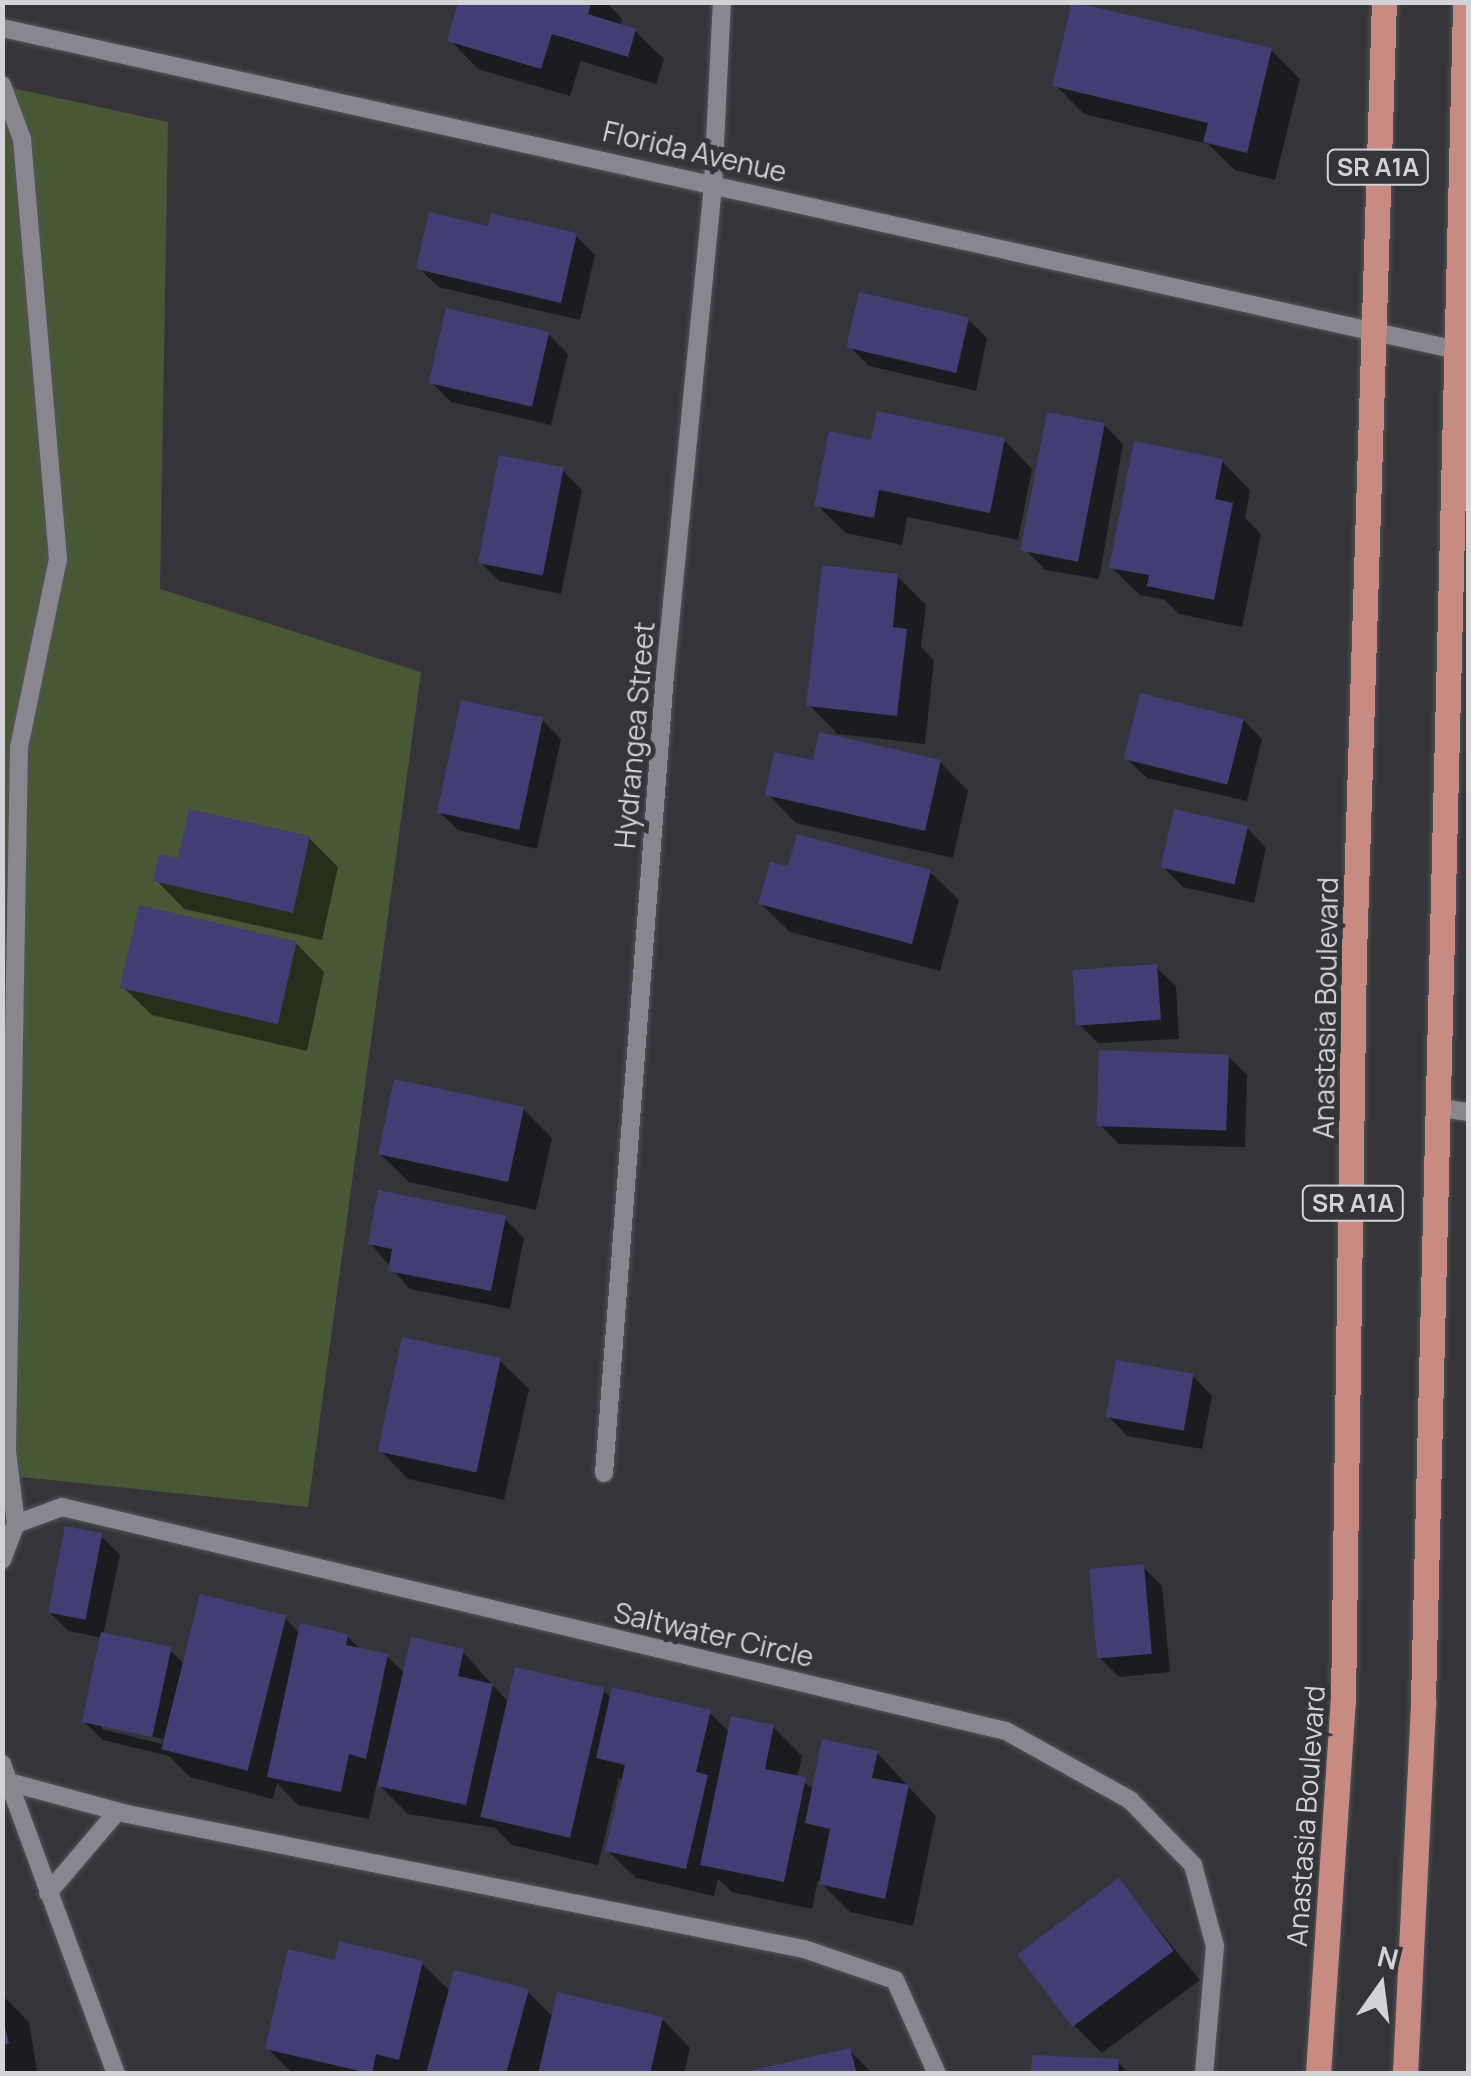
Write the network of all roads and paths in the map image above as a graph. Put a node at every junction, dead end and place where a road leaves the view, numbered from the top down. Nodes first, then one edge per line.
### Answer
1 (722, 2) edge
2 (1384, 2) edge
3 (1466, 2) edge
4 (2, 28) edge
5 (2, 85) edge
6 (713, 184) junction
7 (1375, 332) junction
8 (1462, 352) edge
9 (1436, 1107) junction
10 (1468, 1112) edge
11 (604, 1474) dead end
12 (16, 1524) junction
13 (2, 1560) edge
14 (4, 1773) edge
15 (117, 1812) junction
16 (48, 1893) junction
17 (116, 2074) edge
18 (937, 2074) edge
19 (1204, 2074) edge
20 (1318, 2074) edge
21 (1406, 2074) edge

1 - 6 street, Hydrangea Street
2 - 7 main road, Anastasia Boulevard / SR A1A
3 - 8 main road, SR A1A
4 - 6 street, Florida Avenue
5 - 12 street
6 - 7 street, Florida Avenue
6 - 11 street, Hydrangea Street
7 - 8 street, Florida Avenue
7 - 20 main road, Anastasia Boulevard / SR A1A
8 - 9 main road, SR A1A
9 - 10 street
9 - 21 main road, SR A1A
12 - 13 street
12 - 19 street, Saltwater Circle
14 - 15 street
14 - 16 street
15 - 16 street
15 - 18 street
16 - 17 street

